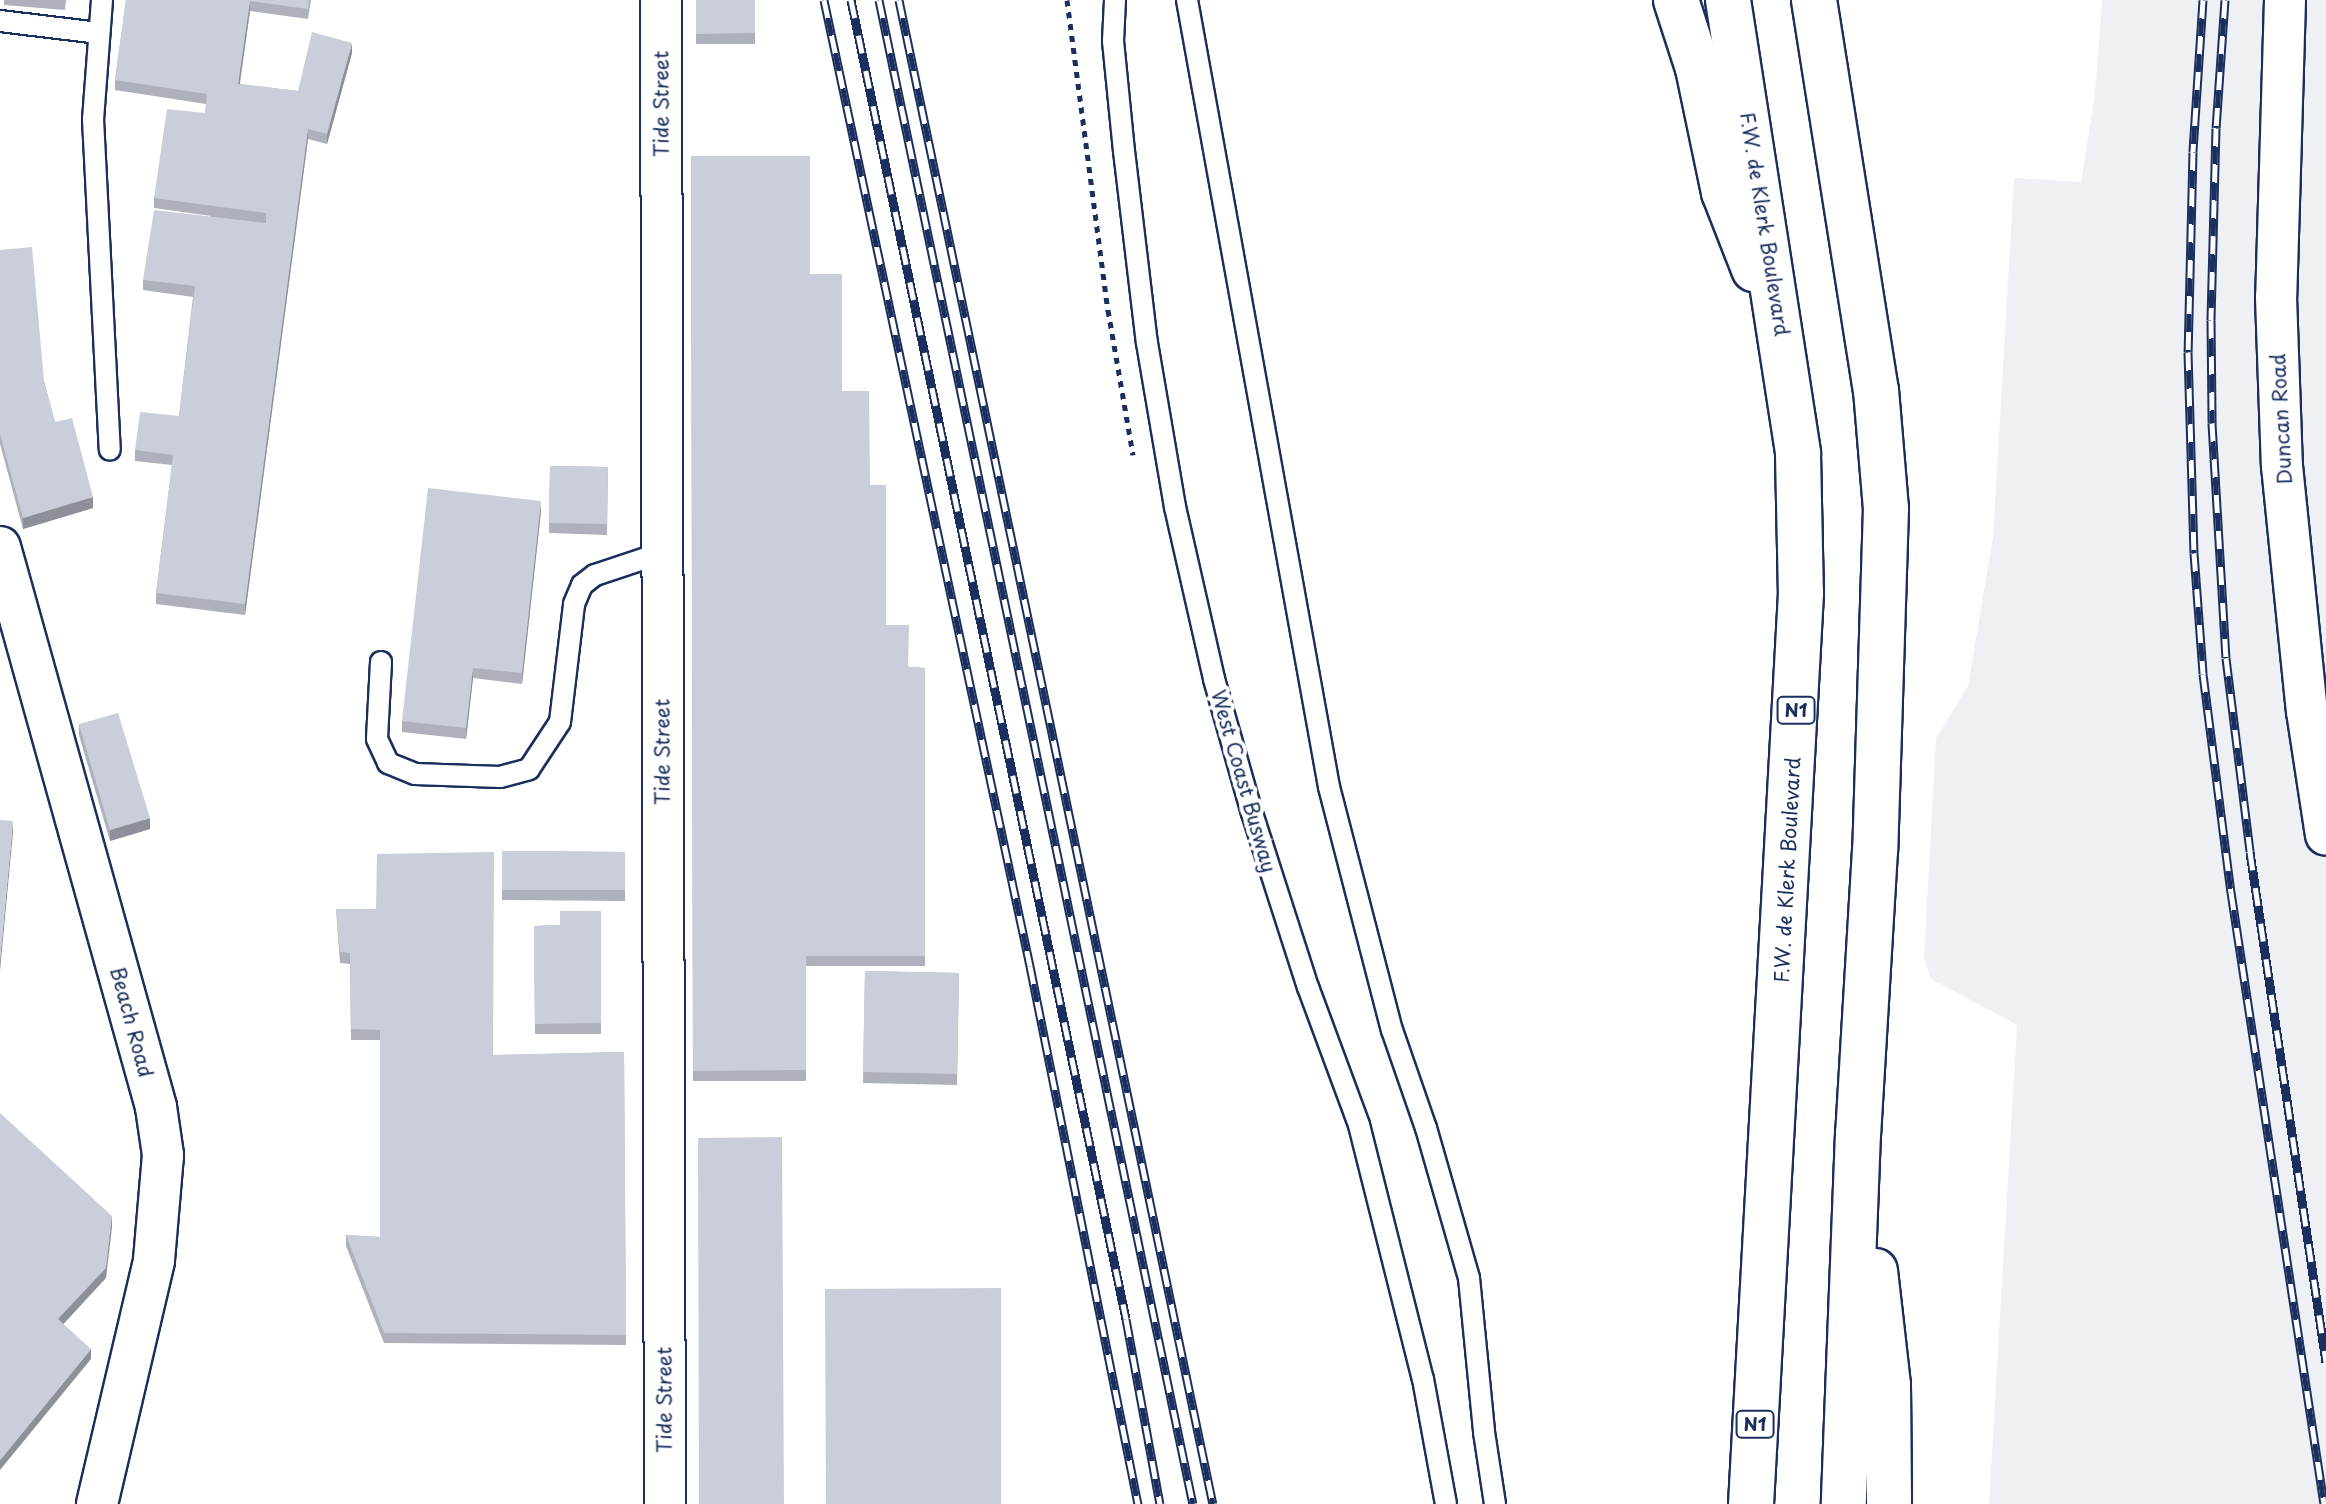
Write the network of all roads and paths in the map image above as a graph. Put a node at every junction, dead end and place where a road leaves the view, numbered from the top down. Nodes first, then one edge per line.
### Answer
1 (102, 0) edge
2 (661, 0) edge
3 (1102, 0) edge
4 (1115, 0) edge
5 (1187, 0) edge
6 (1676, 0) edge
7 (1728, 0) edge
8 (1814, 0) edge
9 (2285, 0) edge
10 (0, 21) edge
11 (99, 33) junction
12 (1113, 41) junction
13 (1783, 346) junction
14 (110, 450) dead end
15 (0, 547) edge
16 (661, 553) junction
17 (381, 662) dead end
18 (2316, 708) edge
19 (2326, 835) edge
20 (1858, 1133) junction
21 (97, 1504) edge
22 (665, 1504) edge
23 (1446, 1504) edge
24 (1495, 1504) edge
25 (1751, 1504) edge
26 (1844, 1504) edge
27 (1889, 1504) edge

1 - 11 lane
2 - 16 street, Tide Street
3 - 12 lane, West Coast Busway
4 - 12 lane, West Coast Busway
5 - 24 lane
6 - 13 highway
7 - 13 highway, F.W. de Klerk Boulevard / N1
8 - 20 highway
9 - 18 street, Duncan Road
10 - 11 lane
11 - 14 lane
12 - 23 lane, West Coast Busway
13 - 25 highway, F.W. de Klerk Boulevard / N1
15 - 21 street, Beach Road
16 - 17 lane
16 - 22 street, Tide Street
18 - 19 street, Duncan Road
20 - 26 highway
20 - 27 highway

